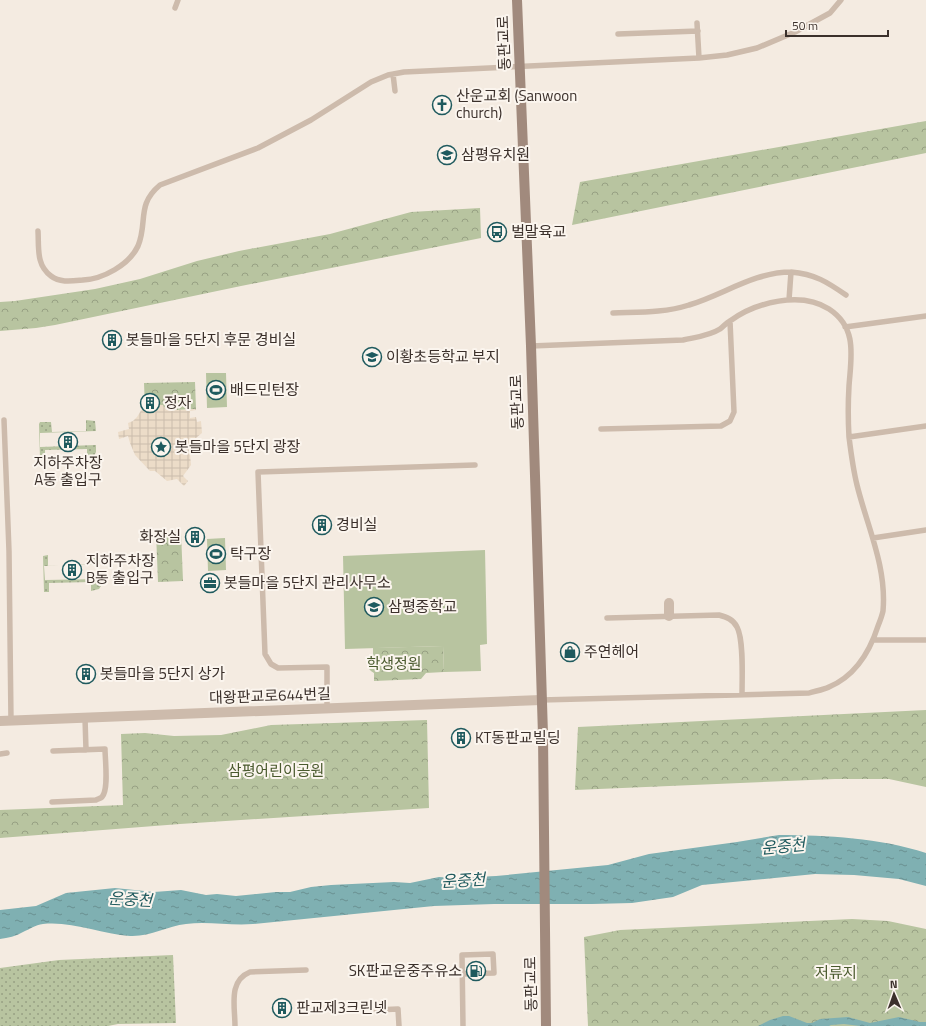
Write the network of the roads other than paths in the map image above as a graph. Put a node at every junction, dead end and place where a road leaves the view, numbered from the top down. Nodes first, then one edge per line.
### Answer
1 (178, 0) edge
2 (517, 0) edge
3 (842, 0) edge
4 (175, 8) dead end
5 (697, 23) dead end
6 (698, 31) junction
7 (618, 34) dead end
8 (699, 58) junction
9 (520, 66) junction
10 (393, 74) junction
11 (395, 91) dead end
12 (38, 231) dead end
13 (791, 272) junction
14 (846, 295) dead end
15 (790, 300) junction
16 (613, 313) dead end
17 (926, 316) edge
18 (730, 321) junction
19 (845, 327) junction
20 (531, 346) junction
21 (4, 420) dead end
22 (926, 426) edge
23 (601, 429) dead end
24 (849, 437) junction
25 (475, 466) dead end
26 (926, 530) edge
27 (873, 538) junction
28 (669, 603) dead end
29 (669, 616) junction
30 (607, 618) dead end
31 (874, 640) junction
32 (926, 640) edge
33 (742, 695) junction
34 (541, 700) junction
35 (327, 709) junction
36 (85, 718) junction
37 (0, 721) edge
38 (11, 721) junction
39 (86, 750) junction
40 (53, 751) dead end
41 (8, 753) dead end
42 (0, 754) edge
43 (52, 802) dead end
44 (306, 970) dead end
45 (463, 974) junction
46 (376, 1010) dead end
47 (235, 1026) edge
48 (399, 1026) edge
49 (463, 1026) edge
50 (546, 1026) edge

1 - 4 lane
2 - 9 main road, 동판교로
3 - 8 lane
5 - 6 lane
6 - 7 lane
6 - 8 lane
8 - 9 lane
9 - 10 lane
9 - 20 main road, 동판교로
10 - 11 lane
10 - 12 lane
13 - 14 lane
13 - 15 lane
13 - 16 lane
15 - 18 lane
15 - 19 lane
17 - 19 lane
18 - 20 lane
18 - 23 lane
19 - 24 lane
20 - 34 main road, 동판교로
21 - 38 lane
22 - 24 lane
24 - 27 lane
25 - 35 lane
26 - 27 lane
27 - 31 lane
28 - 29 street
29 - 30 lane
29 - 33 lane
31 - 32 lane
31 - 33 lane
33 - 34 lane
34 - 35 street, 대왕판교로644번길
34 - 50 main road, 동판교로
35 - 36 street, 대왕판교로644번길
36 - 38 street, 대왕판교로644번길
36 - 39 lane
37 - 38 street, 대왕판교로644번길
39 - 40 lane
39 - 43 lane
41 - 42 lane
44 - 47 lane
45 - 45 lane
45 - 49 lane
46 - 48 lane

